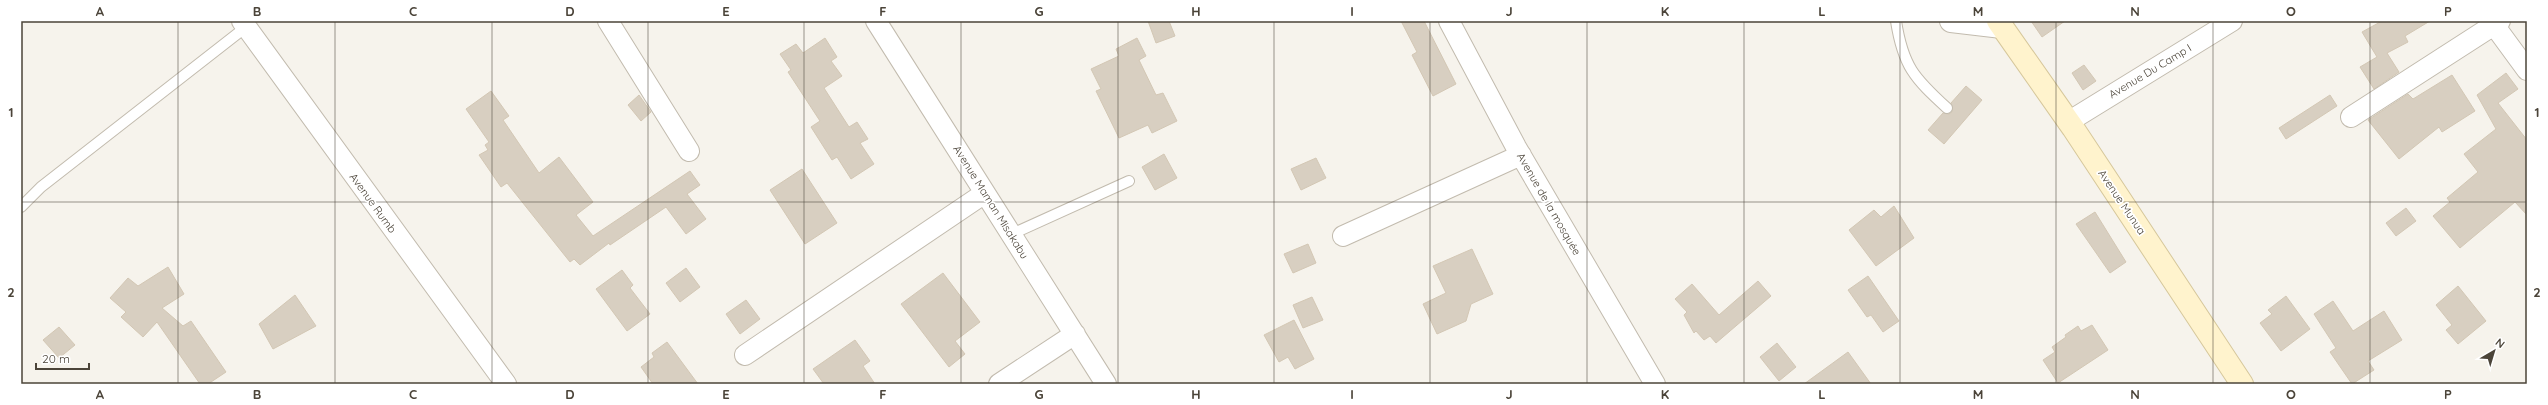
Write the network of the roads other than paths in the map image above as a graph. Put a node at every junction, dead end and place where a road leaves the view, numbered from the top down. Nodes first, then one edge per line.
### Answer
1 (608, 21) edge
2 (876, 21) edge
3 (1449, 21) edge
4 (1896, 21) edge
5 (1951, 21) edge
6 (2232, 21) edge
7 (2497, 23) edge
8 (244, 24) edge
9 (2000, 24) edge
10 (2527, 70) edge
11 (1947, 108) dead end
12 (2351, 118) dead end
13 (2068, 122) junction
14 (689, 151) dead end
15 (1521, 155) junction
16 (1129, 181) dead end
17 (985, 192) junction
18 (21, 207) edge
19 (1012, 234) junction
20 (1343, 236) dead end
21 (1075, 334) junction
22 (745, 355) dead end
23 (506, 384) edge
24 (999, 384) edge
25 (1106, 384) edge
26 (1655, 384) edge
27 (2242, 384) edge

1 - 14 street
2 - 17 street, Avenue Maman Misakabu
3 - 15 street, Avenue de la mosquée
4 - 11 lane
5 - 9 street
6 - 13 street, Avenue Du Camp I
7 - 10 street
7 - 12 street
8 - 18 lane
8 - 23 street, Avenue Rumb
9 - 13 main road, Avenue Munua
13 - 27 main road, Avenue Munua
15 - 20 street
15 - 26 street, Avenue de la mosquée
16 - 19 lane
17 - 19 street, Avenue Maman Misakabu
17 - 22 street
19 - 21 street, Avenue Maman Misakabu
21 - 24 street
21 - 25 street, Avenue Maman Misakabu

